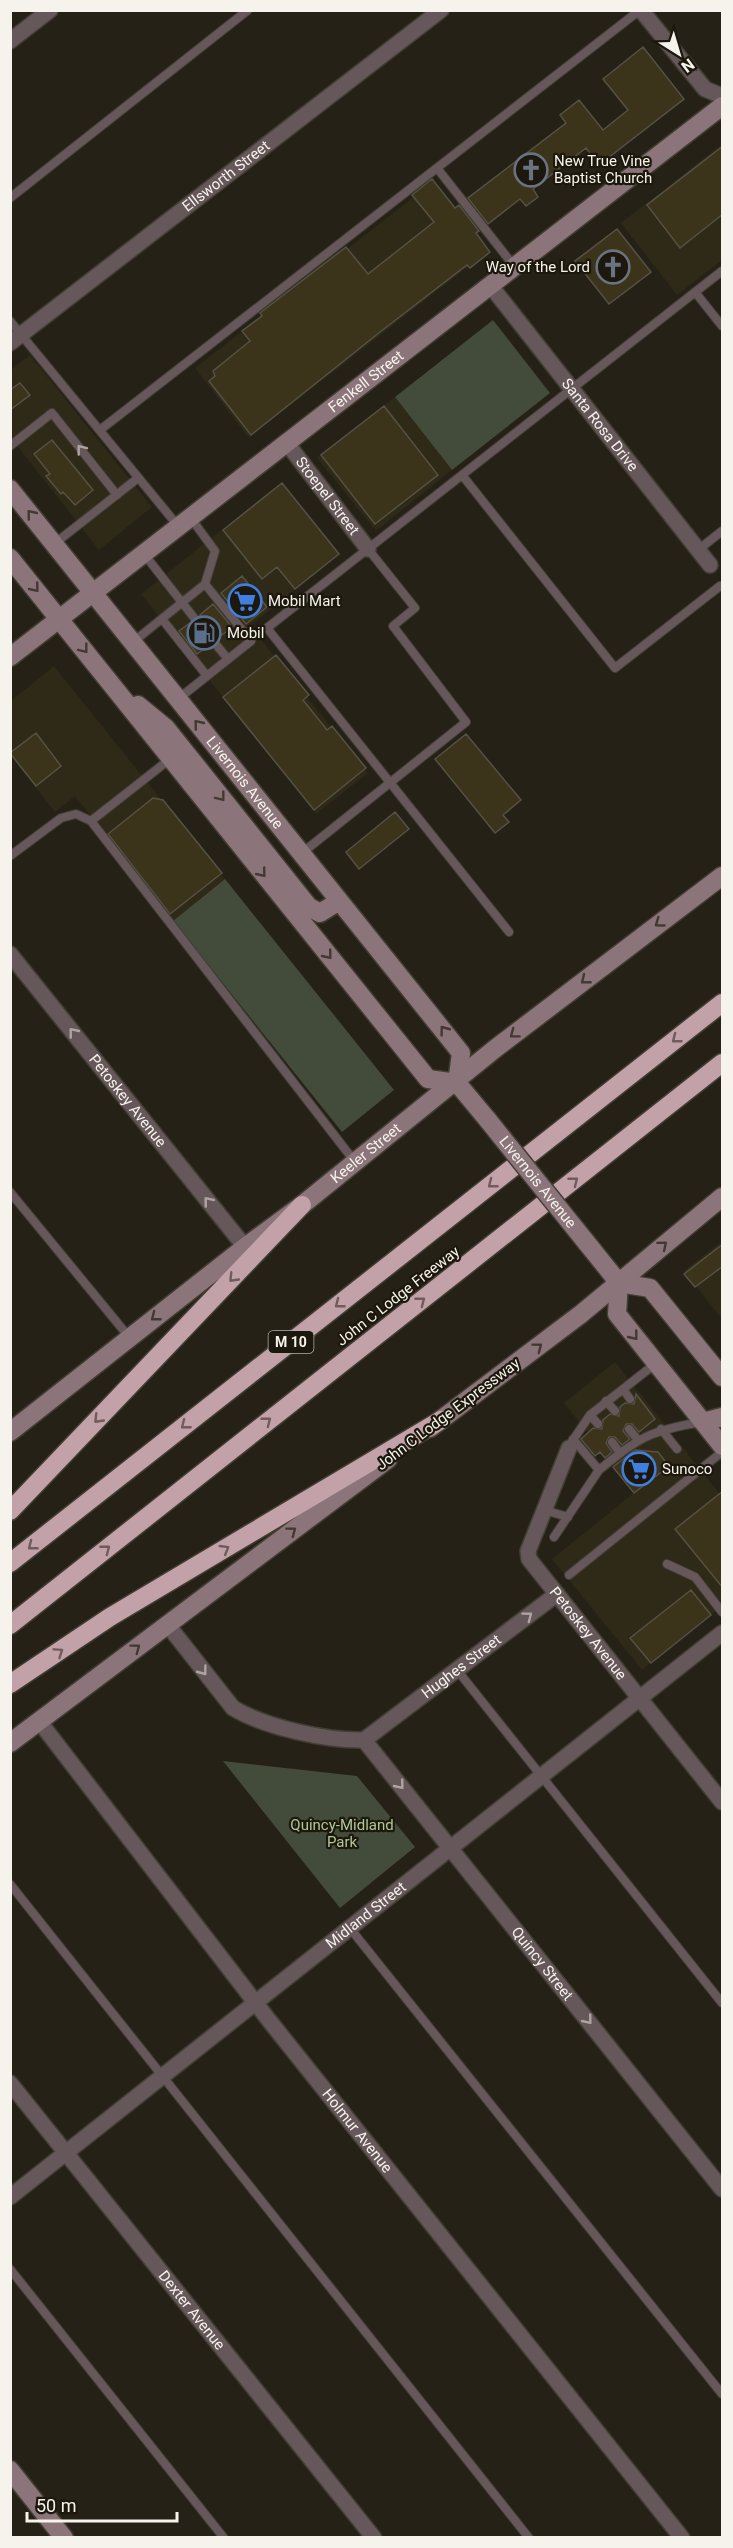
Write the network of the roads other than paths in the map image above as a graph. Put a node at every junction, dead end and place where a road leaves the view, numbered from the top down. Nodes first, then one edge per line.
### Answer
1 (50, 10) edge
2 (248, 10) edge
3 (441, 10) edge
4 (641, 10) edge
5 (10, 41) edge
6 (723, 96) edge
7 (723, 105) edge
8 (437, 168) junction
9 (10, 198) edge
10 (514, 266) junction
11 (723, 271) edge
12 (490, 285) junction
13 (695, 292) junction
14 (10, 321) edge
15 (723, 326) edge
16 (16, 339) edge
17 (572, 389) junction
18 (100, 430) junction
19 (286, 442) junction
20 (10, 446) edge
21 (462, 475) junction
22 (138, 478) junction
23 (10, 489) edge
24 (117, 495) junction
25 (184, 521) junction
26 (723, 531) edge
27 (54, 544) junction
28 (368, 549) junction
29 (698, 550) junction
30 (143, 553) junction
31 (710, 565) dead end
32 (14, 568) edge
33 (205, 584) junction
34 (720, 586) dead end
35 (93, 592) junction
36 (183, 602) junction
37 (59, 618) junction
38 (162, 619) junction
39 (195, 619) dead end
40 (213, 641) dead end
41 (133, 642) junction
42 (10, 657) edge
43 (228, 660) junction
44 (207, 676) junction
45 (108, 680) junction
46 (178, 699) junction
47 (171, 758) junction
48 (390, 784) junction
49 (91, 821) junction
50 (302, 854) junction
51 (10, 856) edge
52 (723, 876) edge
53 (714, 888) edge
54 (339, 901) junction
55 (509, 932) dead end
56 (10, 954) edge
57 (723, 1003) edge
58 (723, 1063) edge
59 (457, 1083) junction
60 (355, 1163) junction
61 (10, 1192) edge
62 (723, 1197) edge
63 (302, 1205) junction
64 (245, 1247) junction
65 (618, 1283) junction
66 (130, 1338) junction
67 (656, 1363) junction
68 (723, 1377) edge
69 (622, 1389) junction
70 (630, 1399) dead end
71 (606, 1401) junction
72 (615, 1411) dead end
73 (590, 1414) junction
74 (723, 1417) edge
75 (441, 1420) junction
76 (703, 1422) junction
77 (14, 1424) edge
78 (597, 1424) dead end
79 (650, 1424) dead end
80 (629, 1429) dead end
81 (658, 1430) junction
82 (638, 1440) junction
83 (612, 1442) dead end
84 (571, 1444) junction
85 (723, 1446) edge
86 (677, 1449) dead end
87 (723, 1452) edge
88 (620, 1453) junction
89 (599, 1470) junction
90 (544, 1510) junction
91 (10, 1511) edge
92 (568, 1517) junction
93 (554, 1537) dead end
94 (10, 1563) edge
95 (667, 1564) dead end
96 (569, 1575) dead end
97 (556, 1594) junction
98 (723, 1612) edge
99 (10, 1624) edge
100 (167, 1624) junction
101 (723, 1633) edge
102 (457, 1670) junction
103 (10, 1684) edge
104 (640, 1698) junction
105 (39, 1721) junction
106 (364, 1740) junction
107 (10, 1743) edge
108 (542, 1776) junction
109 (723, 1802) edge
110 (450, 1848) junction
111 (10, 1884) edge
112 (349, 1927) junction
113 (256, 2002) junction
114 (723, 2003) edge
115 (162, 2077) junction
116 (10, 2083) edge
117 (66, 2153) junction
118 (723, 2188) edge
119 (10, 2197) edge
120 (10, 2269) edge
121 (723, 2394) edge
122 (10, 2470) edge
123 (64, 2538) edge
124 (225, 2538) edge
125 (374, 2538) edge
126 (529, 2538) edge
127 (682, 2538) edge

1 - 5 street
2 - 9 lane
3 - 16 street, Ellsworth Street
4 - 6 street
4 - 8 lane
7 - 10 main road, Fenkell Street
8 - 10 lane
8 - 18 lane
10 - 12 main road, Fenkell Street
11 - 13 lane
12 - 17 street, Santa Rosa Drive
12 - 19 main road, Fenkell Street
13 - 15 lane
13 - 17 lane
14 - 16 lane
16 - 18 lane
17 - 21 lane
17 - 29 street, Santa Rosa Drive
18 - 22 lane
19 - 25 main road, Fenkell Street
19 - 28 street, Stoepel Street
24 -> 20 lane
21 - 28 lane
21 - 34 lane
22 - 24 lane
22 - 25 lane
27 -> 23 main road, Livernois Avenue
24 - 27 lane
25 - 30 main road, Fenkell Street
25 - 33 lane
26 - 29 lane
27 - 35 main road, Livernois Avenue
28 - 48 lane
28 - 48 lane
29 - 31 street, Santa Rosa Drive
30 - 35 main road, Fenkell Street
30 - 36 lane
32 -> 37 main road
33 - 36 lane
33 - 43 lane
35 - 37 main road, Fenkell Street
35 - 41 main road, Livernois Avenue
36 - 38 lane
36 - 39 lane
37 - 42 main road, Fenkell Street
37 -> 45 main road
38 - 41 lane
38 - 44 lane
40 - 43 lane
41 - 46 main road, Livernois Avenue
43 - 44 lane
44 - 46 lane
45 - 47 main road
45 -> 54 main road
50 -> 46 main road, Livernois Avenue
47 - 49 lane
47 -> 59 main road
48 - 50 lane
48 - 55 lane
49 - 51 lane
49 - 60 lane
50 - 54 main road, Livernois Avenue
52 - 53 main road, Keeler Street
53 -> 59 main road, Keeler Street
59 -> 54 main road, Livernois Avenue
64 -> 56 street, Petoskey Avenue
57 -> 94 highway, John C Lodge Freeway / M 10
99 -> 58 highway, John C Lodge Freeway
59 - 60 main road, Keeler Street
59 - 65 main road, Livernois Avenue, bridge
60 - 63 main road, Keeler Street
61 - 66 lane
65 -> 62 main road, John C Lodge Expressway
63 - 64 main road, Keeler Street
63 -> 91 highway
64 -> 66 main road, Keeler Street
65 -> 67 main road
65 - 68 main road
75 -> 65 main road, John C Lodge Expressway
66 - 77 main road, Keeler Street
67 - 69 lane
67 - 76 main road
69 - 70 lane
69 - 71 lane
71 - 72 lane
71 - 73 lane
73 - 78 lane
73 - 84 lane
74 - 76 main road
100 -> 75 main road, John C Lodge Expressway
103 -> 75 highway
76 - 81 lane
76 - 85 main road
79 - 81 lane
80 - 82 lane
81 - 82 lane
81 - 86 lane
82 - 88 lane
83 - 88 lane
84 - 89 lane
84 - 90 street, Petoskey Avenue
87 - 96 lane
88 - 89 lane
89 - 92 lane
90 - 92 lane
90 - 97 street, Petoskey Avenue
92 - 93 lane
95 - 98 lane
102 -> 97 street, Hughes Street
97 - 104 street, Petoskey Avenue
105 -> 100 main road, John C Lodge Expressway
100 -> 106 street
101 - 104 street, Midland Street
102 - 106 street, Hughes Street
102 - 108 lane
104 - 108 street, Midland Street
104 - 109 street, Petoskey Avenue
105 - 107 main road, John C Lodge Expressway
105 - 113 street, Holmur Avenue
106 -> 110 street, Quincy Street
108 - 110 street, Midland Street
108 - 114 lane
110 - 112 street, Midland Street
110 -> 118 street, Quincy Street
111 - 115 lane
112 - 113 street, Midland Street
112 - 121 lane
113 - 115 street, Midland Street
113 - 127 street, Holmur Avenue
115 - 117 street, Midland Street
115 - 126 lane
116 - 117 street, Dexter Avenue
117 - 119 street, Midland Street
117 - 125 street, Dexter Avenue
120 - 124 lane
122 - 123 main road

